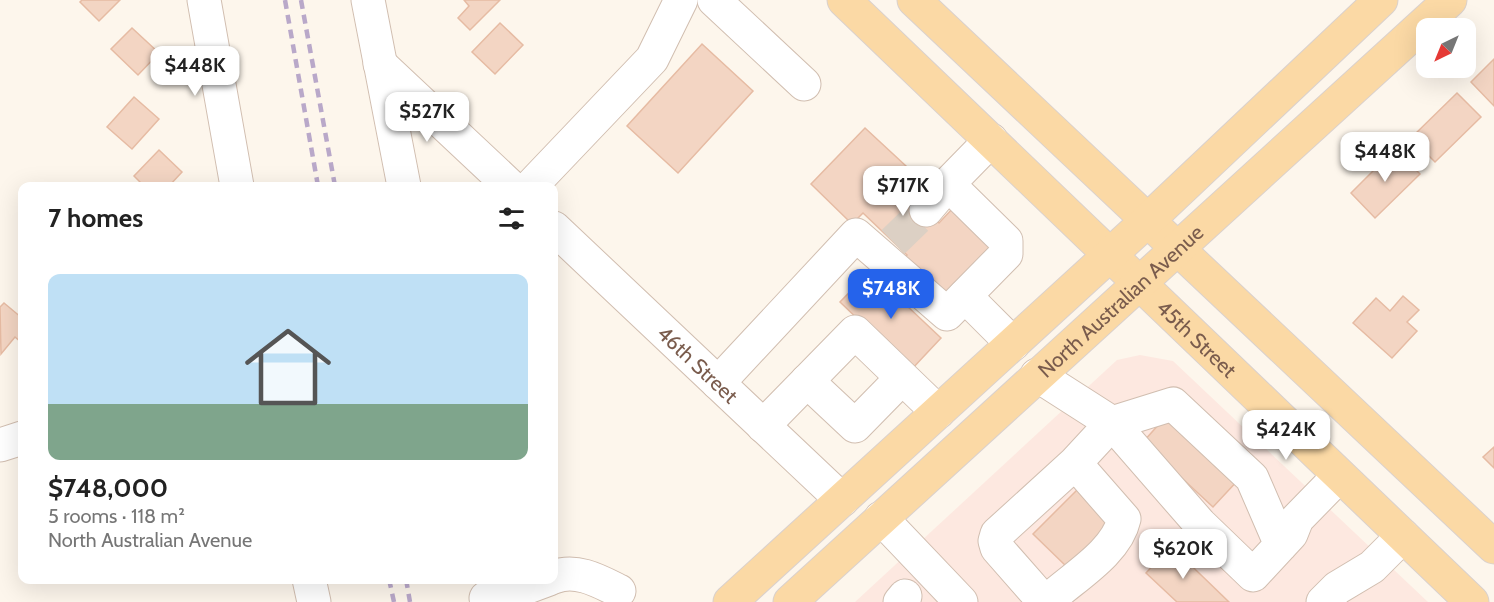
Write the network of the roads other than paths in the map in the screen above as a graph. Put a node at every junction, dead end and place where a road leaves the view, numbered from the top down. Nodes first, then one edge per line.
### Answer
1 (204, 0) edge
2 (368, 0) edge
3 (681, 0) edge
4 (714, 0) edge
5 (844, 0) edge
6 (914, 0) edge
7 (1381, 0) edge
8 (1450, 0) edge
9 (380, 64) junction
10 (804, 84) dead end
11 (991, 140) junction
12 (236, 182) edge
13 (403, 182) edge
14 (506, 182) edge
15 (535, 182) edge
16 (948, 184) junction
17 (926, 210) tunnel mouth
18 (1147, 221) junction
19 (558, 232) edge
20 (1176, 248) junction
21 (1111, 254) junction
22 (1139, 281) junction
23 (965, 296) junction
24 (1013, 344) junction
25 (1037, 375) junction
26 (902, 378) junction
27 (807, 381) junction
28 (718, 383) junction
29 (938, 412) junction
30 (1112, 423) junction
31 (763, 426) junction
32 (18, 439) edge
33 (0, 445) edge
34 (1075, 463) junction
35 (1339, 476) junction
36 (842, 500) junction
37 (881, 518) junction
38 (1403, 536) junction
39 (1281, 545) junction
40 (1494, 547) edge
41 (558, 575) edge
42 (310, 584) edge
43 (536, 584) edge
44 (619, 591) dead end
45 (485, 593) edge
46 (1024, 595) edge
47 (1338, 597) edge
48 (314, 602) edge
49 (730, 602) edge
50 (790, 602) edge
51 (961, 602) edge
52 (1472, 602) edge

1 - 12 street
2 - 9 street
3 - 15 street
4 - 10 street
5 - 11 main road, 45th Street
6 - 18 main road
7 - 18 main road, North Australian Avenue
8 - 20 main road, North Australian Avenue
9 - 13 street
9 - 14 street
11 - 16 street
11 - 21 main road, 45th Street
16 - 17 street
16 - 23 street
18 - 20 main road
18 - 21 main road, North Australian Avenue
19 - 28 street, 46th Street
20 - 22 main road, North Australian Avenue
20 - 40 main road
21 - 22 main road, 45th Street
21 - 24 main road, North Australian Avenue
22 - 25 main road, North Australian Avenue
22 - 35 main road, 45th Street
23 - 24 street
23 - 28 street
24 - 29 main road, North Australian Avenue
25 - 30 street
25 - 37 main road, North Australian Avenue
26 - 27 street
26 - 27 street
26 - 29 street
27 - 31 street
28 - 31 street, 46th Street
29 - 36 main road, North Australian Avenue
30 - 34 street
30 - 39 street
30 - 39 street
31 - 36 street, 46th Street
32 - 33 street
34 - 46 street
34 - 46 street
35 - 38 main road, 45th Street
35 - 39 street
36 - 49 main road, North Australian Avenue
37 - 50 main road, North Australian Avenue
37 - 51 street
38 - 47 street
38 - 52 main road, 45th Street
41 - 44 street
42 - 48 street
43 - 45 street

